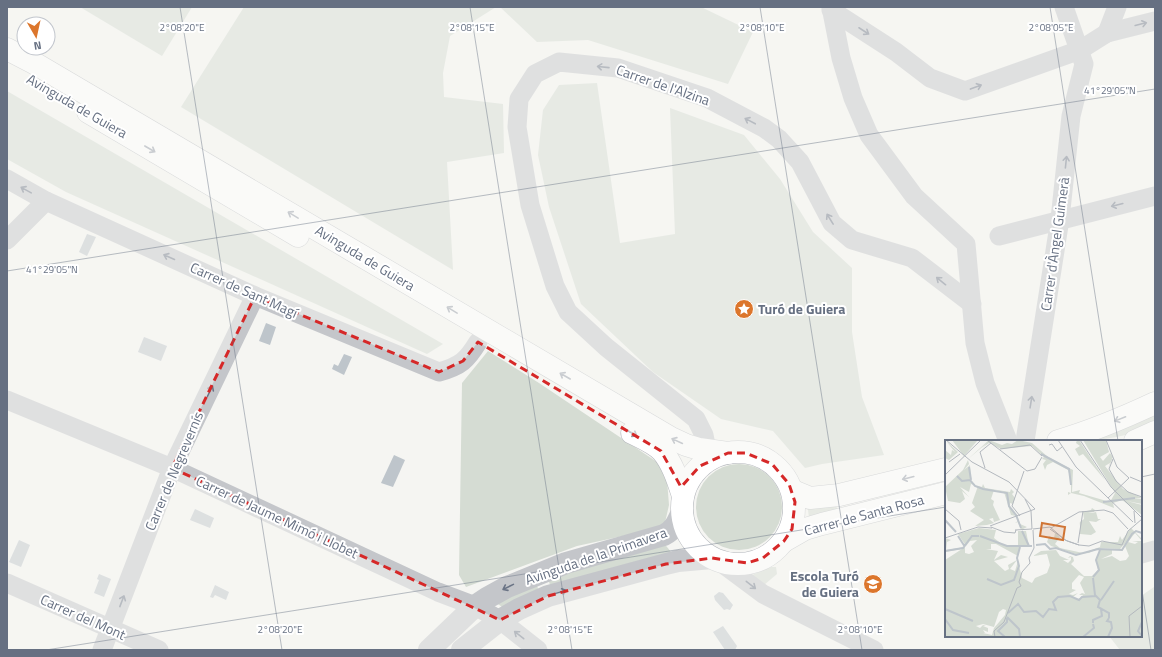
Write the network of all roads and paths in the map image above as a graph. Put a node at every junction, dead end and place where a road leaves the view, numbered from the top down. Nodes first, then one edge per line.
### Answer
1 (1064, 7) edge
2 (1117, 7) edge
3 (831, 8) edge
4 (1155, 21) edge
5 (1107, 33) junction
6 (7, 49) edge
7 (1080, 50) junction
8 (7, 66) edge
9 (7, 179) edge
10 (1155, 196) edge
11 (46, 201) junction
12 (1060, 219) junction
13 (1000, 236) dead end
14 (7, 240) edge
15 (255, 296) junction
16 (972, 304) junction
17 (478, 342) junction
18 (7, 400) edge
19 (1155, 403) edge
20 (1155, 432) edge
21 (1018, 440) edge
22 (1019, 440) edge
23 (1061, 440) edge
24 (1136, 440) edge
25 (707, 450) junction
26 (728, 453) junction
27 (172, 468) junction
28 (945, 469) edge
29 (792, 491) junction
30 (945, 493) edge
31 (682, 505) junction
32 (784, 541) junction
33 (1155, 550) edge
34 (1142, 554) edge
35 (716, 560) junction
36 (7, 583) edge
37 (475, 606) junction
38 (500, 620) junction
39 (111, 629) junction
40 (102, 650) edge
41 (159, 650) edge
42 (429, 650) edge
43 (462, 650) edge
44 (538, 650) edge
45 (874, 650) edge

1 - 7 street, Carrer d'Àngel Guimerà
2 - 5 street
3 -> 7 street
3 - 16 street
5 -> 4 street
5 - 7 street
25 -> 6 main road, Avinguda de Guiera
12 -> 7 street, Carrer d'Àngel Guimerà
8 -> 17 main road, Avinguda de Guiera
11 -> 9 street, Carrer de Sant Magí
10 -> 12 street
11 - 14 street
15 -> 11 street, Carrer de Sant Magí
12 - 13 street
22 -> 12 street, Carrer d'Àngel Guimerà
15 - 17 street, Carrer de Sant Magí
27 -> 15 street, Carrer de Negrevernís
16 - 21 street
16 -> 25 street, Carrer de l'Alzina
17 -> 31 main road, Avinguda de Guiera
18 - 27 street, Carrer de Jaume Mimó i Llobet
19 -> 23 main road
20 - 24 main road
25 - 26 main road, Avinguda de Guiera
26 - 29 main road
26 - 31 main road
27 - 37 street, Carrer de Jaume Mimó i Llobet
39 -> 27 street, Carrer de Negrevernís
28 -> 29 main road, Carrer de Santa Rosa
29 - 32 main road
30 - 32 main road, Carrer de Santa Rosa
31 - 35 main road
31 -> 37 street, Avinguda de la Primavera
32 - 35 main road
33 - 34 street
38 -> 35 street, Avinguda de la Primavera
35 -> 45 street
36 - 39 street, Carrer del Mont
37 - 38 street, Carrer de Jaume Mimó i Llobet
37 - 42 street, Avinguda de la Primavera
38 - 43 street, Avinguda de la Primavera
44 -> 38 street, Carrer de Jaume Mimó i Llobet
39 - 40 street, Carrer de Negrevernís
39 - 41 street, Carrer del Mont

